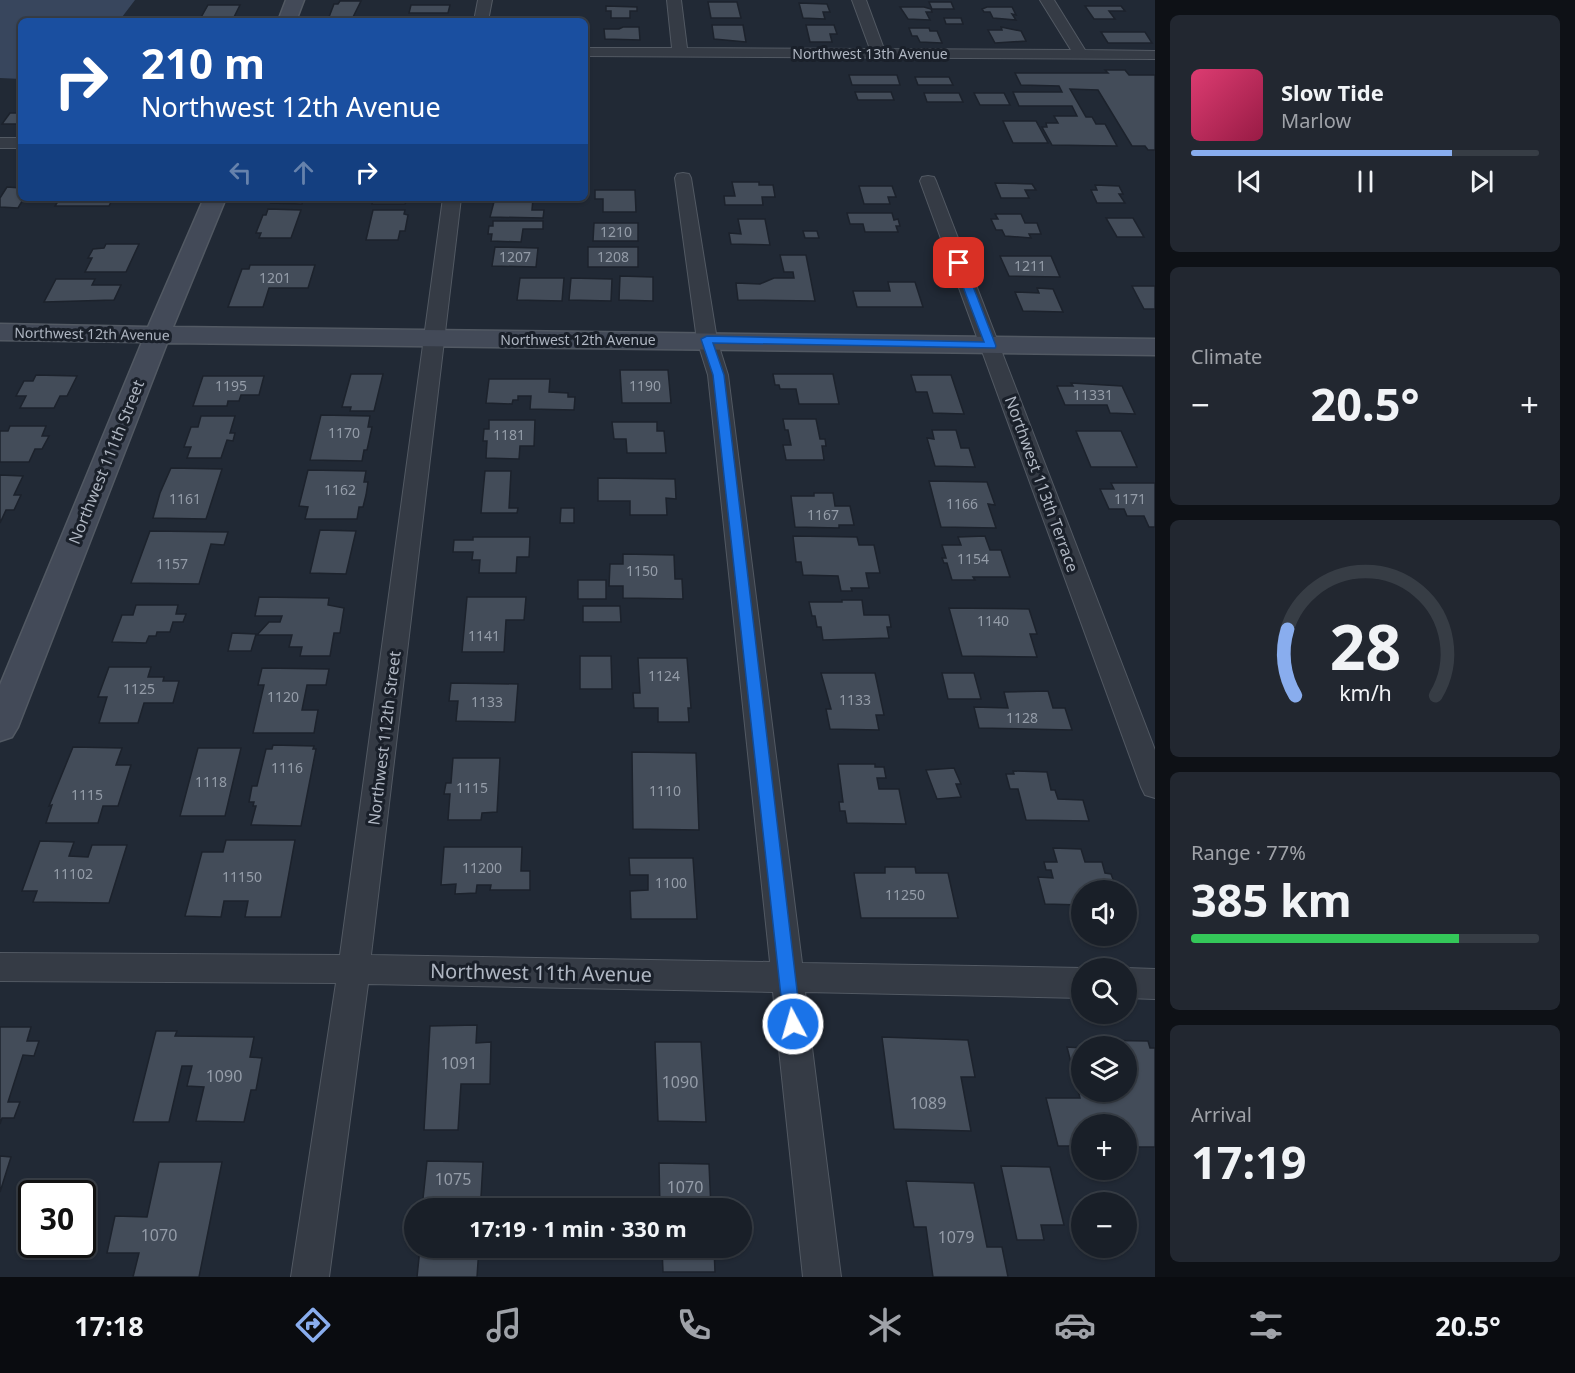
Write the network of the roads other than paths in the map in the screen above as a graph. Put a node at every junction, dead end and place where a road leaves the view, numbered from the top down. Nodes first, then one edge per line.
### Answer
1 (295, 0) edge
2 (485, 0) edge
3 (674, 0) edge
4 (859, 0) edge
5 (1047, 0) edge
6 (287, 18) edge
7 (482, 18) edge
8 (588, 52) edge
9 (680, 53) junction
10 (879, 54) junction
11 (1081, 55) junction
12 (1155, 56) edge
13 (0, 143) edge
14 (18, 143) edge
15 (683, 178) dead end
16 (928, 181) dead end
17 (214, 201) edge
18 (452, 201) edge
19 (0, 332) edge
20 (157, 336) junction
21 (707, 339) junction
22 (436, 340) junction
23 (991, 346) junction
24 (1155, 347) edge
25 (0, 727) edge
26 (1155, 787) edge
27 (0, 967) edge
28 (354, 969) junction
29 (787, 978) junction
30 (1071, 982) edge
31 (1137, 983) edge
32 (1155, 984) edge
33 (310, 1277) edge
34 (822, 1277) edge

1 - 6 street
2 - 7 street
3 - 9 street
4 - 10 street
5 - 11 street
8 - 9 street, Northwest 13th Avenue
9 - 10 street, Northwest 13th Avenue
10 - 11 street, Northwest 13th Avenue
11 - 12 street, Northwest 13th Avenue
13 - 14 street
15 - 21 street
16 - 23 street, Northwest 113th Terrace
17 - 20 street, Northwest 111th Street
18 - 22 street, Northwest 112th Street
19 - 20 street, Northwest 12th Avenue
20 - 22 street, Northwest 12th Avenue
20 - 25 street, Northwest 111th Street
21 - 22 street, Northwest 12th Avenue
21 - 23 street, Northwest 12th Avenue
21 - 29 street
22 - 28 street, Northwest 112th Street
23 - 24 street, Northwest 12th Avenue
23 - 26 street, Northwest 113th Terrace
27 - 28 street, Northwest 11th Avenue
28 - 29 street, Northwest 11th Avenue
28 - 33 street, Northwest 112th Street
29 - 30 street, Northwest 11th Avenue
29 - 34 street
31 - 32 street

